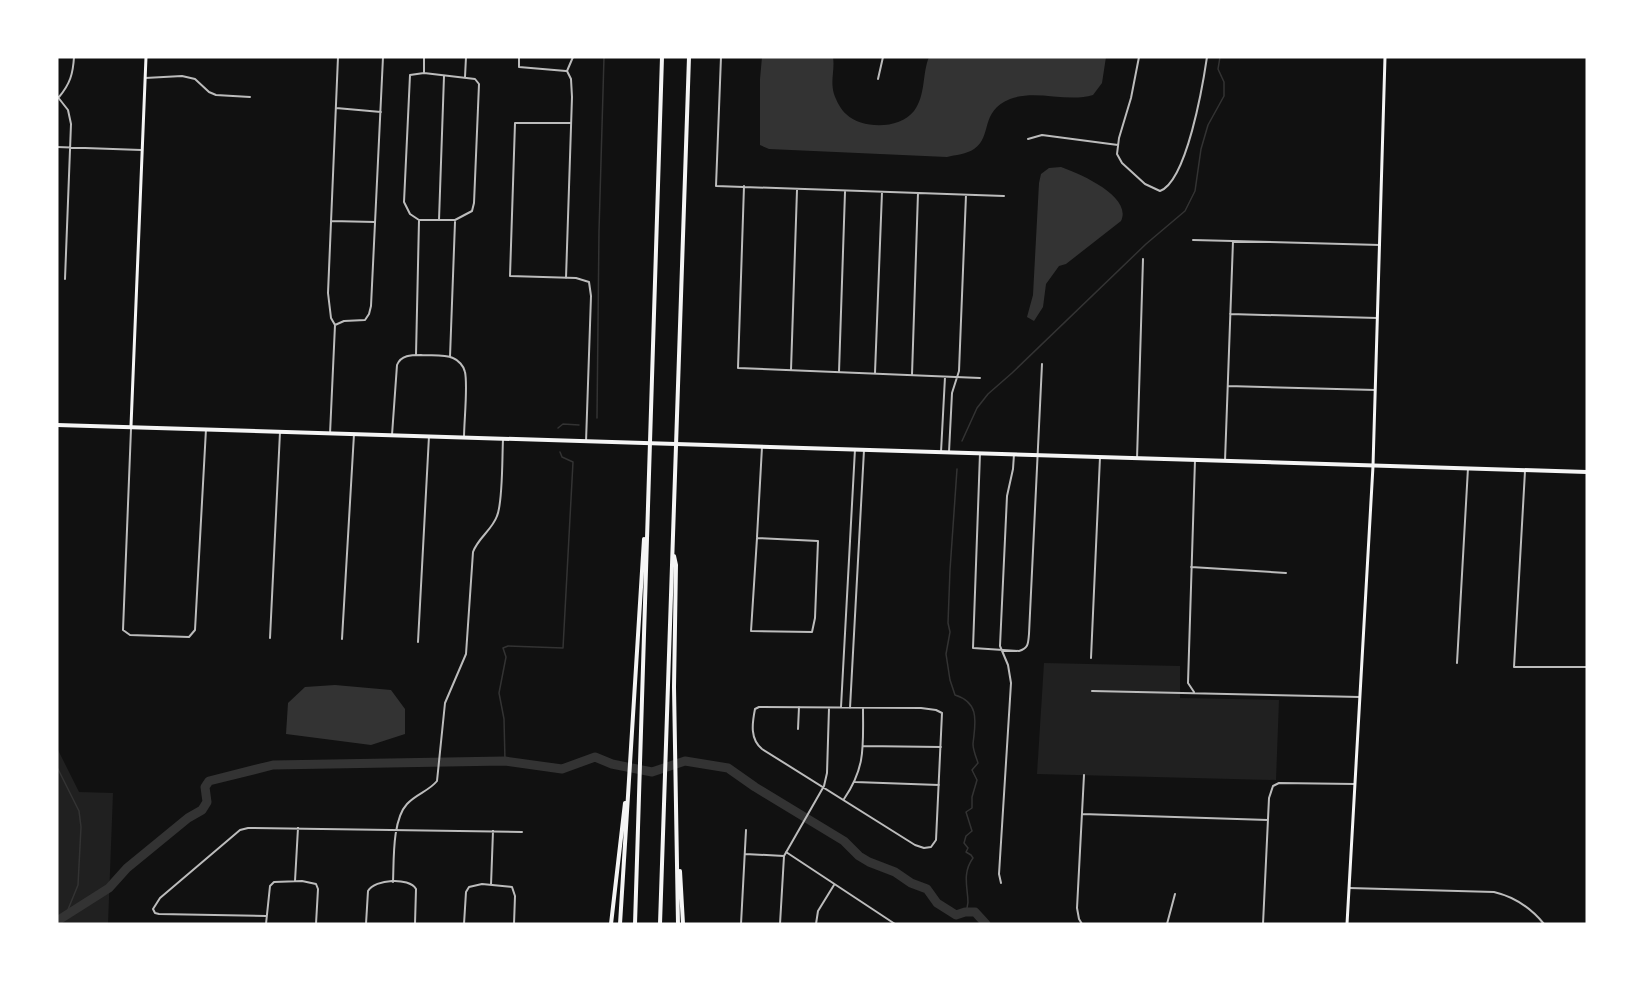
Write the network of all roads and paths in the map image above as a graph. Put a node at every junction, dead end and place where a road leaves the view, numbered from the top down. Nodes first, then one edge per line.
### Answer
1 (74, 57) edge
2 (146, 57) edge
3 (338, 57) edge
4 (383, 57) edge
5 (424, 57) edge
6 (466, 57) edge
7 (519, 57) edge
8 (573, 57) edge
9 (662, 57) edge
10 (689, 57) edge
11 (721, 57) edge
12 (883, 57) edge
13 (1139, 57) edge
14 (1207, 57) edge
15 (1385, 57) edge
16 (567, 71) junction
17 (424, 73) junction
18 (444, 75) junction
19 (465, 77) junction
20 (145, 78) junction
21 (878, 79) dead end
22 (58, 97) edge
23 (250, 97) dead end
24 (336, 108) junction
25 (381, 112) junction
26 (571, 123) junction
27 (1028, 139) dead end
28 (1118, 144) junction
29 (57, 147) edge
30 (70, 148) junction
31 (142, 150) junction
32 (744, 186) junction
33 (797, 189) junction
34 (845, 190) junction
35 (882, 192) junction
36 (918, 193) junction
37 (966, 195) junction
38 (1004, 196) dead end
39 (419, 220) junction
40 (439, 220) junction
41 (455, 220) junction
42 (331, 221) junction
43 (375, 222) junction
44 (1193, 240) dead end
45 (1233, 241) junction
46 (1380, 245) junction
47 (1143, 259) dead end
48 (566, 278) junction
49 (64, 279) dead end
50 (1230, 314) junction
51 (1377, 318) junction
52 (335, 325) junction
53 (416, 355) junction
54 (450, 357) junction
55 (1042, 364) dead end
56 (791, 370) junction
57 (839, 372) junction
58 (875, 374) junction
59 (912, 375) junction
60 (945, 377) junction
61 (957, 377) junction
62 (980, 378) dead end
63 (1228, 386) junction
64 (1376, 390) junction
65 (57, 425) edge
66 (131, 426) junction
67 (206, 429) junction
68 (280, 432) junction
69 (330, 434) junction
70 (354, 434) junction
71 (392, 435) junction
72 (429, 436) junction
73 (464, 438) junction
74 (503, 439) junction
75 (586, 442) junction
76 (762, 447) junction
77 (855, 449) junction
78 (864, 450) junction
79 (941, 452) junction
80 (949, 452) junction
81 (980, 453) junction
82 (1014, 454) junction
83 (1038, 455) junction
84 (1100, 457) junction
85 (1137, 459) junction
86 (1196, 460) junction
87 (1225, 461) junction
88 (1373, 466) junction
89 (1468, 468) junction
90 (1525, 470) junction
91 (1587, 472) edge
92 (647, 526) junction
93 (757, 538) junction
94 (673, 550) junction
95 (1191, 567) junction
96 (1286, 573) dead end
97 (270, 638) dead end
98 (342, 639) dead end
99 (418, 642) dead end
100 (1002, 651) junction
101 (1091, 658) dead end
102 (1457, 663) dead end
103 (1587, 667) edge
104 (1092, 692) dead end
105 (1195, 693) junction
106 (1360, 697) junction
107 (799, 707) junction
108 (829, 708) junction
109 (841, 708) junction
110 (850, 708) junction
111 (863, 708) junction
112 (798, 729) dead end
113 (863, 746) junction
114 (942, 747) junction
115 (1084, 776) dead end
116 (855, 783) junction
117 (1355, 784) junction
118 (939, 785) junction
119 (824, 786) junction
120 (844, 799) junction
121 (626, 808) junction
122 (1082, 814) junction
123 (1268, 820) junction
124 (298, 828) junction
125 (678, 830) junction
126 (746, 830) dead end
127 (396, 831) junction
128 (493, 831) junction
129 (522, 832) dead end
130 (786, 852) junction
131 (745, 854) junction
132 (783, 856) junction
133 (295, 881) junction
134 (393, 882) junction
135 (1001, 883) dead end
136 (491, 885) junction
137 (834, 885) junction
138 (1349, 888) junction
139 (1174, 894) dead end
140 (266, 916) junction
141 (266, 924) edge
142 (316, 924) edge
143 (366, 924) edge
144 (415, 924) edge
145 (464, 924) edge
146 (514, 924) edge
147 (611, 924) edge
148 (620, 924) edge
149 (635, 924) edge
150 (660, 924) edge
151 (678, 924) edge
152 (683, 924) edge
153 (741, 924) edge
154 (780, 924) edge
155 (816, 924) edge
156 (896, 924) edge
157 (1082, 924) edge
158 (1167, 924) edge
159 (1263, 924) edge
160 (1347, 924) edge
161 (1544, 924) edge

1 - 22 street
2 - 20 main road
3 - 24 street
4 - 25 street
5 - 17 street
6 - 19 street
7 - 16 street
8 - 16 street
9 - 92 main road
10 - 94 main road
11 - 32 street
12 - 21 street
13 - 28 street
14 - 28 street
15 - 46 main road
16 - 26 street
17 - 18 street
17 - 39 street
18 - 19 street
18 - 40 street
19 - 41 street
20 - 23 street
20 - 31 main road
22 - 30 street
24 - 25 street
24 - 42 street
25 - 43 street
26 - 48 street
26 - 48 street
27 - 28 street
29 - 30 street
30 - 31 street
30 - 49 street
31 - 66 main road
32 - 33 street
32 - 56 street
33 - 34 street
33 - 56 street
34 - 35 street
34 - 57 street
35 - 36 street
35 - 58 street
36 - 37 street
36 - 59 street
37 - 38 street
37 - 61 street
39 - 40 street
39 - 53 street
40 - 41 street
41 - 54 street
42 - 43 street
42 - 52 street
43 - 52 street
44 - 45 street
45 - 46 street
45 - 50 street
46 - 51 main road
47 - 85 street
48 - 75 street
50 - 51 street
50 - 63 street
51 - 64 main road
52 - 69 street
53 - 54 street
53 - 71 street
54 - 73 street
55 - 83 street
56 - 57 street
57 - 58 street
58 - 59 street
59 - 60 street
60 - 61 street
60 - 79 street
61 - 62 street
61 - 80 street
63 - 64 street
63 - 87 street
64 - 88 main road
65 - 66 main road
66 - 67 main road
66 - 67 street
67 - 68 main road
68 - 69 main road
68 - 97 street
69 - 70 main road
70 - 71 main road
70 - 98 street
71 - 72 main road
72 - 73 main road
72 - 99 street
73 - 74 main road
74 - 75 main road
74 - 127 street
75 - 76 main road
76 - 77 main road
76 - 93 street
77 - 78 main road
77 - 109 street
78 - 79 main road
78 - 110 street
79 - 80 main road
80 - 81 main road
81 - 82 main road
81 - 100 street
82 - 83 main road
82 - 100 street
83 - 84 main road
83 - 100 street
84 - 85 main road
84 - 101 street
85 - 86 main road
86 - 87 main road
86 - 95 street
87 - 88 main road
88 - 89 main road
88 - 106 main road
89 - 90 main road
89 - 102 street
90 - 91 main road
90 - 103 street
92 - 121 main road
92 - 149 main road
93 - 93 street
94 - 125 main road
94 - 150 main road
95 - 96 street
95 - 105 street
100 - 135 street
104 - 105 street
105 - 106 street
106 - 117 main road
107 - 108 street
107 - 112 street
107 - 119 street
108 - 109 street
108 - 119 street
109 - 110 street
110 - 111 street
111 - 113 street
111 - 114 street
113 - 114 street
113 - 116 street
114 - 118 street
115 - 122 street
116 - 118 street
116 - 120 street
117 - 123 street
117 - 138 main road
118 - 120 street
119 - 120 street
119 - 130 street
121 - 147 main road
121 - 148 main road
122 - 123 street
122 - 157 street
123 - 159 street
124 - 127 street
124 - 133 street
124 - 140 street
125 - 151 main road
125 - 152 main road
126 - 131 street
127 - 128 street
127 - 134 street
128 - 129 street
128 - 136 street
130 - 132 street
130 - 137 street
131 - 132 street
131 - 153 street
132 - 154 street
133 - 140 street
133 - 142 street
134 - 143 street
134 - 144 street
136 - 145 street
136 - 146 street
137 - 155 street
137 - 156 street
138 - 160 main road
138 - 161 street
139 - 158 street
140 - 141 street

